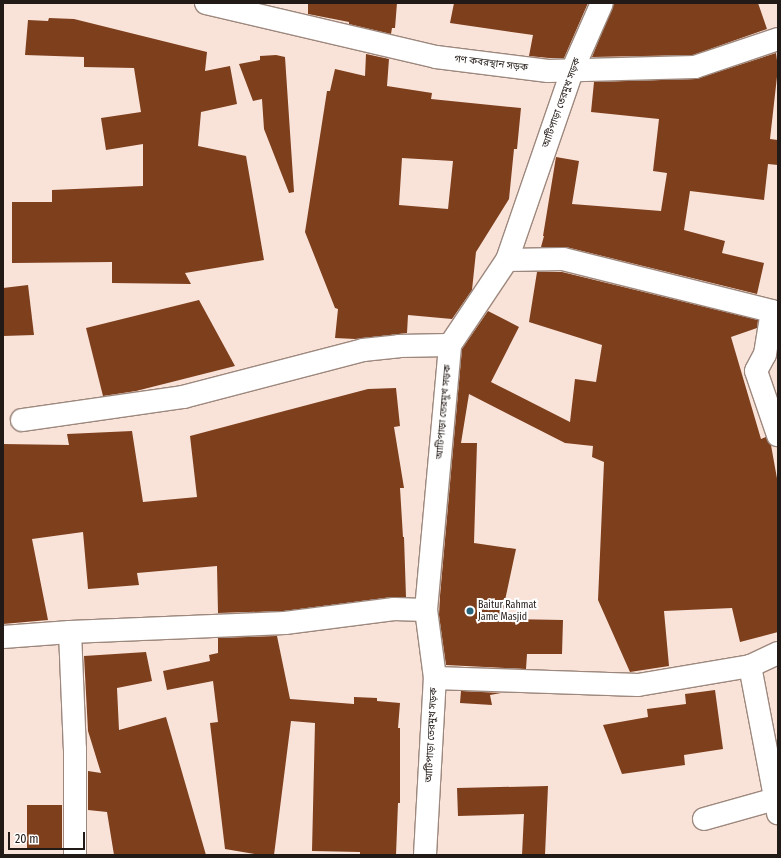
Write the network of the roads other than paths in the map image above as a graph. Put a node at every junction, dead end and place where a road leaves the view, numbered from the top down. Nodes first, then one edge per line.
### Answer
1 (206, 3) edge
2 (602, 3) edge
3 (778, 39) edge
4 (572, 71) junction
5 (506, 260) junction
6 (450, 345) junction
7 (22, 420) dead end
8 (778, 434) edge
9 (426, 610) junction
10 (70, 632) junction
11 (3, 637) edge
12 (778, 653) edge
13 (750, 666) junction
14 (435, 678) junction
15 (776, 806) edge
16 (704, 819) dead end
17 (75, 855) edge
18 (425, 855) edge

1 - 4 street, গণ কবরস্থান সড়ক
2 - 4 street, আটিপাড়া তেরমুখ সড়ক
3 - 4 street, গণ কবরস্থান সড়ক
4 - 5 street, আটিপাড়া তেরমুখ সড়ক
5 - 6 street, আটিপাড়া তেরমুখ সড়ক
5 - 8 street
6 - 7 street
6 - 9 street, আটিপাড়া তেরমুখ সড়ক
9 - 10 street
9 - 14 street, আটিপাড়া তেরমুখ সড়ক
10 - 11 street
10 - 17 street
12 - 13 street
13 - 14 street
13 - 15 street
14 - 18 street, আটিপাড়া তেরমুখ সড়ক
15 - 16 street

